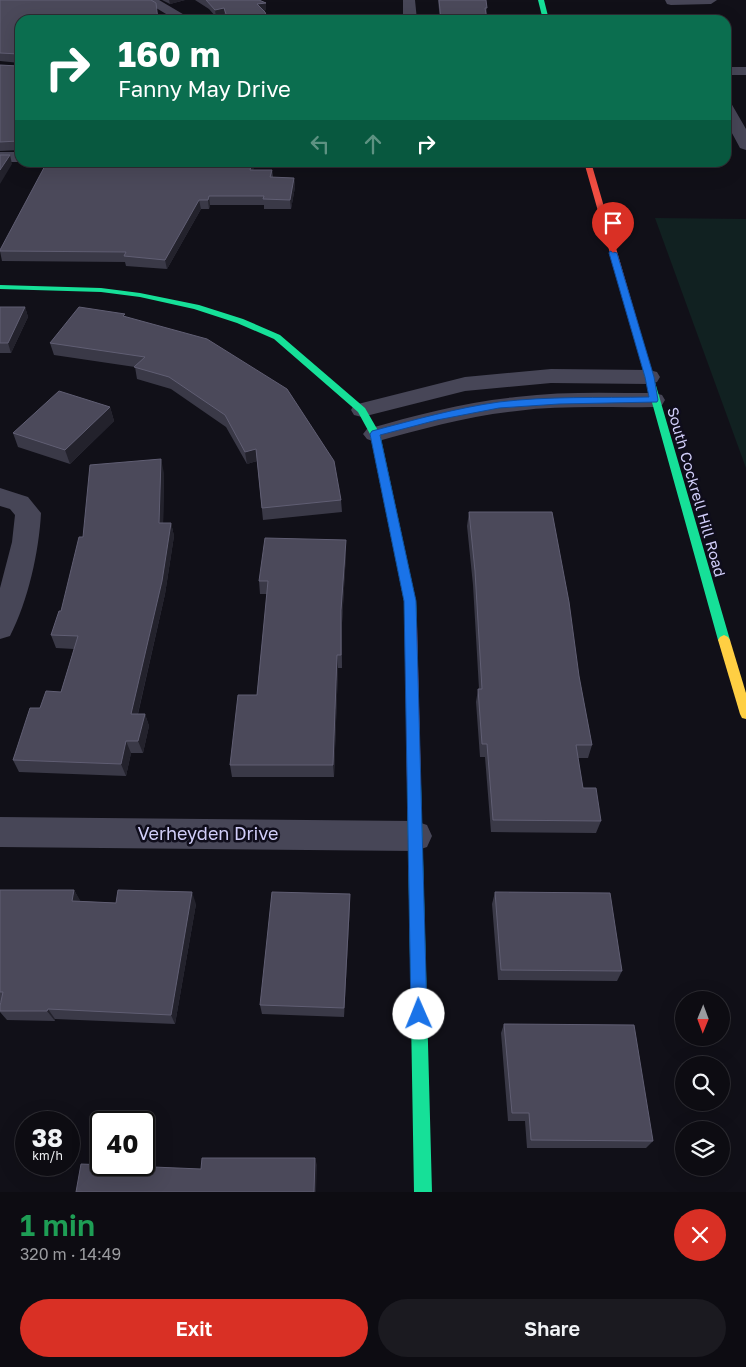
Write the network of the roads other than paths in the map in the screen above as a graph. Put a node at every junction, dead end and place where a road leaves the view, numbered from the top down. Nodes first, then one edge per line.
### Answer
1 (149, 0) edge
2 (409, 0) edge
3 (541, 0) edge
4 (711, 0) edge
5 (671, 1) edge
6 (678, 14) dead end
7 (177, 15) edge
8 (410, 15) edge
9 (545, 15) edge
10 (746, 70) edge
11 (731, 71) edge
12 (731, 116) edge
13 (746, 145) edge
14 (0, 157) edge
15 (15, 157) edge
16 (588, 167) edge
17 (0, 287) edge
18 (649, 377) junction
19 (654, 400) junction
20 (362, 410) junction
21 (375, 434) junction
22 (10, 500) edge
23 (0, 628) edge
24 (746, 714) edge
25 (0, 832) edge
26 (415, 836) junction
27 (423, 1192) edge

1 - 7 street
2 - 8 street
3 - 9 street
4 - 5 street
5 - 6 street
10 - 11 street
12 - 13 street
14 - 15 street
16 - 18 street, South Cockrell Hill Road
17 - 20 street
18 - 19 street, South Cockrell Hill Road
18 - 20 street
19 - 21 street
19 - 24 street, South Cockrell Hill Road
20 - 21 street
21 - 26 street
22 - 23 street
25 - 26 street, Verheyden Drive
26 - 27 street

